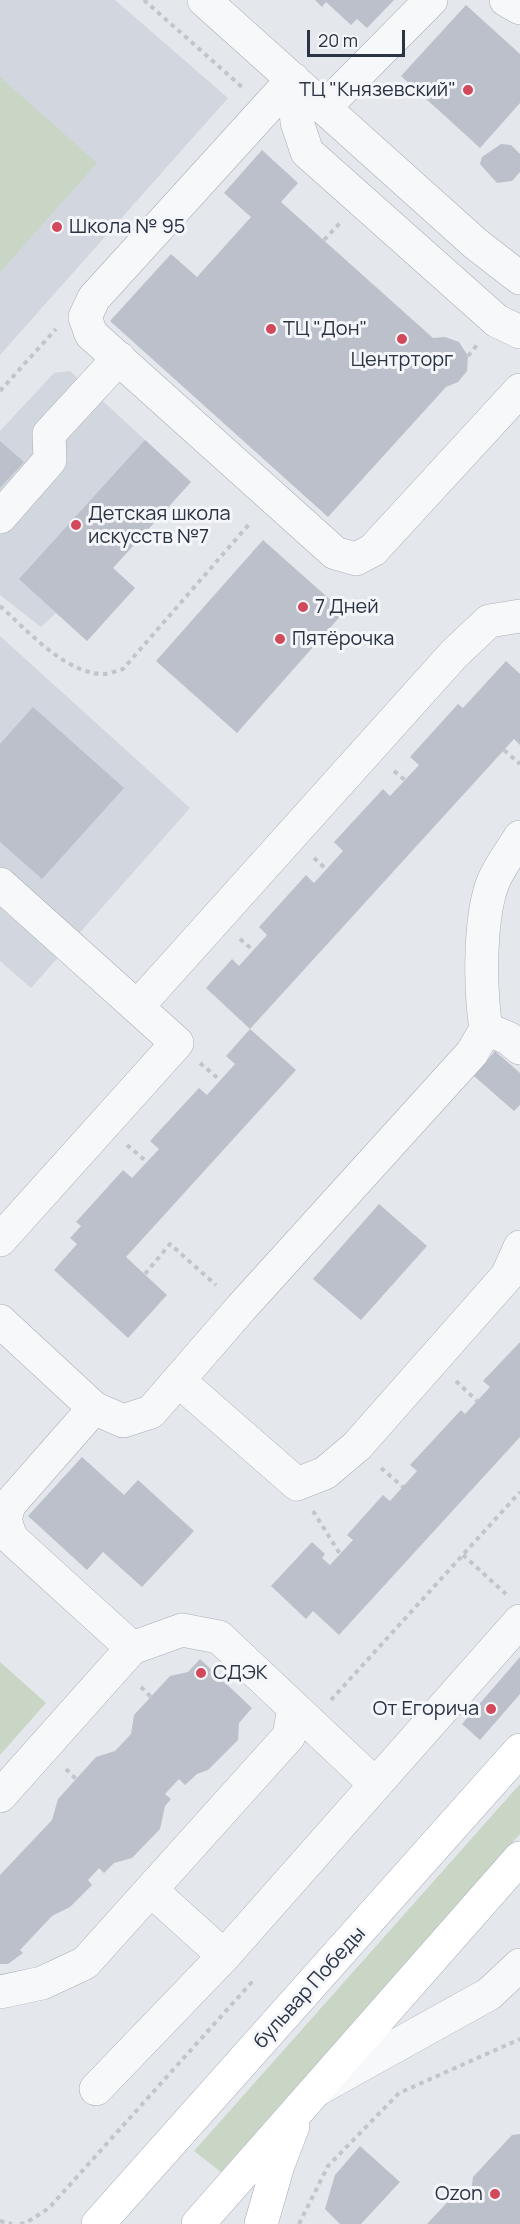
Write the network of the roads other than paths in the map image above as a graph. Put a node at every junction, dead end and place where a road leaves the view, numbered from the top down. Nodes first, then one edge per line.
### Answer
1 (204, 0) edge
2 (431, 0) edge
3 (506, 0) edge
4 (520, 8) edge
5 (293, 80) junction
6 (324, 108) junction
7 (520, 278) edge
8 (520, 332) edge
9 (119, 358) junction
10 (520, 390) edge
11 (0, 517) edge
12 (520, 616) edge
13 (520, 837) edge
14 (0, 884) edge
15 (137, 1007) junction
16 (486, 1029) junction
17 (520, 1048) edge
18 (0, 1240) edge
19 (520, 1247) edge
20 (0, 1321) edge
21 (179, 1381) junction
22 (94, 1408) junction
23 (516, 1610) edge
24 (132, 1648) junction
25 (302, 1716) junction
26 (520, 1750) edge
27 (375, 1784) junction
28 (0, 1796) edge
29 (520, 1858) edge
30 (152, 1891) junction
31 (224, 1956) junction
32 (520, 1965) edge
33 (0, 1992) edge
34 (96, 2089) dead end
35 (308, 2097) junction
36 (98, 2224) edge
37 (198, 2224) edge
38 (261, 2224) edge

1 - 5 street
2 - 6 street
3 - 4 street
5 - 6 street
5 - 8 street
5 - 9 street
6 - 7 street
9 - 10 street
9 - 11 street
12 - 15 street
13 - 16 street
14 - 15 street
15 - 18 street
16 - 17 street
16 - 21 street
19 - 21 street
20 - 22 street
21 - 22 street
22 - 24 street
23 - 27 street
24 - 25 street
24 - 28 street
25 - 27 street
25 - 30 street
26 - 36 main road, бульвар Победы
27 - 31 street
29 - 35 main road
30 - 31 street
30 - 33 street
31 - 34 street
32 - 35 street
35 - 37 main road
35 - 38 main road

